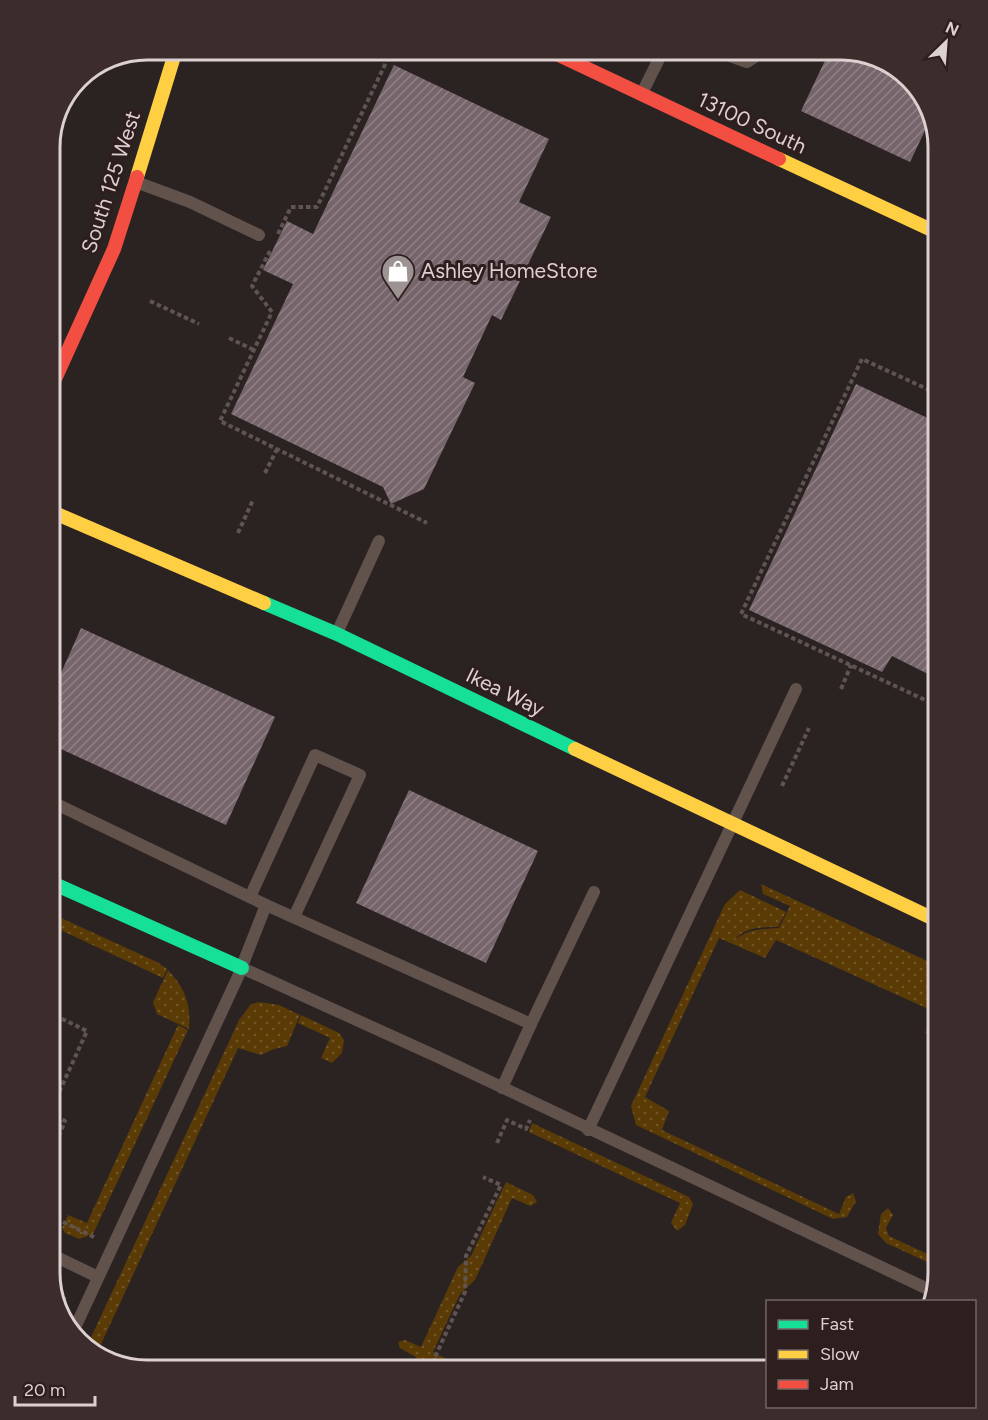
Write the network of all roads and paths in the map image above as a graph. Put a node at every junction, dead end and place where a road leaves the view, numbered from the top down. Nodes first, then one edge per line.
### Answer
1 (173, 60) edge
2 (387, 60) edge
3 (569, 60) edge
4 (582, 60) edge
5 (658, 60) edge
6 (580, 65) junction
7 (641, 94) junction
8 (135, 181) junction
9 (928, 228) edge
10 (259, 235) dead end
11 (277, 237) dead end
12 (272, 246) dead end
13 (150, 301) dead end
14 (199, 324) dead end
15 (229, 338) dead end
16 (254, 350) junction
17 (60, 368) edge
18 (928, 389) edge
19 (277, 449) junction
20 (266, 473) dead end
21 (253, 500) dead end
22 (60, 515) edge
23 (427, 523) dead end
24 (238, 532) dead end
25 (380, 542) dead end
26 (337, 634) junction
27 (851, 665) junction
28 (796, 688) dead end
29 (840, 689) dead end
30 (928, 701) edge
31 (809, 728) dead end
32 (782, 786) dead end
33 (60, 806) edge
34 (732, 825) junction
35 (60, 886) edge
36 (594, 892) dead end
37 (250, 897) junction
38 (266, 905) junction
39 (928, 916) edge
40 (294, 917) junction
41 (242, 968) junction
42 (60, 1018) edge
43 (531, 1024) junction
44 (502, 1088) junction
45 (60, 1090) edge
46 (60, 1118) edge
47 (530, 1120) dead end
48 (588, 1130) junction
49 (60, 1134) edge
50 (496, 1143) dead end
51 (483, 1177) dead end
52 (63, 1222) dead end
53 (96, 1238) dead end
54 (60, 1259) edge
55 (98, 1277) junction
56 (926, 1288) edge
57 (64, 1298) edge
58 (68, 1300) dead end
59 (77, 1324) edge
60 (434, 1360) edge

1 - 8 street, South 125 West
2 - 11 path
3 - 6 street, 13100 South
4 - 6 lane
5 - 7 lane
6 - 7 street, 13100 South
7 - 9 street, 13100 South
8 - 10 lane
8 - 17 street, South 125 West
12 - 16 path
13 - 14 path
15 - 16 path
16 - 19 path
18 - 27 path
19 - 20 path
19 - 23 path
21 - 24 path
22 - 26 street, Ikea Way
25 - 26 lane
26 - 34 street, Ikea Way
27 - 29 path
27 - 30 path
28 - 34 lane
31 - 32 path
33 - 37 lane
34 - 39 street, Ikea Way
34 - 48 lane
35 - 41 street
36 - 43 lane
37 - 38 lane
37 - 40 lane
38 - 40 lane
38 - 41 lane
40 - 43 lane
41 - 44 lane
41 - 55 lane
42 - 45 path
43 - 44 lane
44 - 48 lane
46 - 49 path
47 - 50 path
48 - 56 lane
51 - 60 path
52 - 53 path
54 - 55 lane
55 - 59 lane
57 - 58 path

